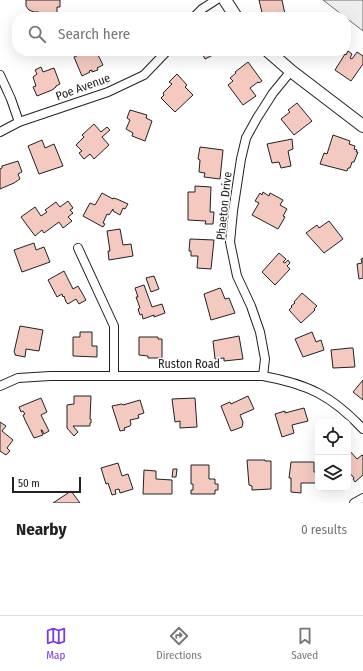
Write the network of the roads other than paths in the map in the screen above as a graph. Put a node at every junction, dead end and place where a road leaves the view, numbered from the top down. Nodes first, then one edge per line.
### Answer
1 (216, 0) edge
2 (225, 0) edge
3 (199, 12) edge
4 (233, 12) edge
5 (162, 56) edge
6 (274, 56) edge
7 (291, 71) junction
8 (0, 75) edge
9 (19, 122) junction
10 (363, 126) edge
11 (0, 132) edge
12 (78, 248) dead end
13 (114, 376) junction
14 (264, 376) junction
15 (0, 386) edge
16 (363, 429) edge
17 (363, 498) edge
18 (354, 503) edge

1 - 3 street
2 - 4 main road
5 - 9 street, Poe Avenue
6 - 7 main road
7 - 10 main road
7 - 14 street, Phaeton Drive
8 - 9 street
9 - 11 street, Poe Avenue
12 - 13 street
13 - 14 street, Ruston Road
13 - 15 street, Ruston Road
14 - 16 street, Ruston Road
17 - 18 street

